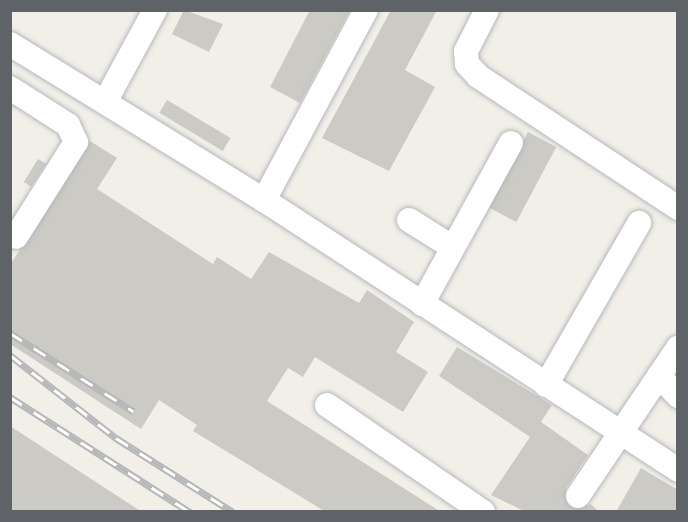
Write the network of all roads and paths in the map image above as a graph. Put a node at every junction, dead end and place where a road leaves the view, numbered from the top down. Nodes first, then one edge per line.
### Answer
1 (155, 10) edge
2 (366, 10) edge
3 (487, 10) edge
4 (10, 44) edge
5 (10, 87) edge
6 (105, 102) junction
7 (511, 143) dead end
8 (264, 200) junction
9 (678, 208) edge
10 (409, 220) dead end
11 (639, 223) dead end
12 (15, 237) dead end
13 (452, 247) junction
14 (413, 304) junction
15 (678, 348) edge
16 (659, 376) junction
17 (546, 385) junction
18 (678, 396) edge
19 (327, 405) dead end
20 (621, 433) junction
21 (678, 470) edge
22 (578, 496) tunnel mouth
23 (483, 512) edge

1 - 6 street
2 - 8 street
3 - 9 street
4 - 6 street
5 - 12 street
6 - 8 street
7 - 13 street
8 - 14 street
10 - 13 street
11 - 17 street
13 - 14 street
14 - 17 street
15 - 16 street
16 - 18 street
16 - 20 street
17 - 20 street
19 - 23 street
20 - 21 street
20 - 22 street

